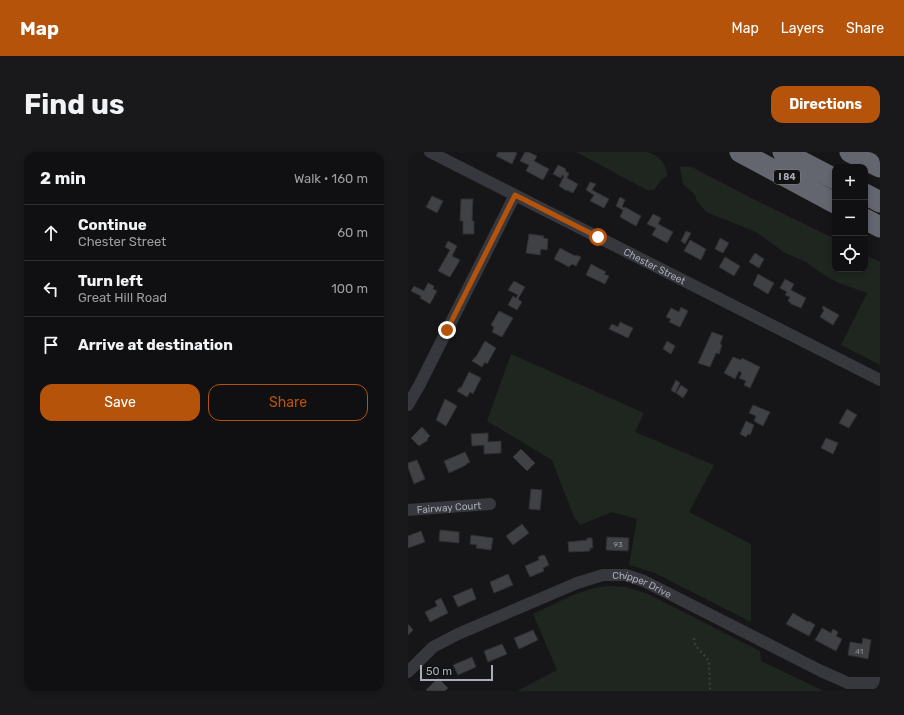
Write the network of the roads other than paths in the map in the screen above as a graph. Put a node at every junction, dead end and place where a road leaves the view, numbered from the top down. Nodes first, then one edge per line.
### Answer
1 (430, 152) edge
2 (740, 152) edge
3 (783, 152) edge
4 (806, 152) edge
5 (850, 152) edge
6 (832, 165) edge
7 (880, 167) edge
8 (832, 177) edge
9 (868, 184) edge
10 (880, 190) edge
11 (515, 195) junction
12 (868, 196) edge
13 (832, 201) edge
14 (880, 202) edge
15 (868, 221) edge
16 (880, 227) edge
17 (880, 380) edge
18 (408, 405) edge
19 (490, 504) dead end
20 (408, 510) edge
21 (408, 672) edge
22 (880, 684) edge

1 - 11 street, Chester Street
2 - 13 highway, I 84
3 - 8 highway
4 - 6 highway
5 - 7 highway
9 - 10 highway
11 - 17 street, Chester Street
11 - 18 street
12 - 14 highway
15 - 16 highway
19 - 20 street, Fairway Court
21 - 22 street, Chipper Drive

